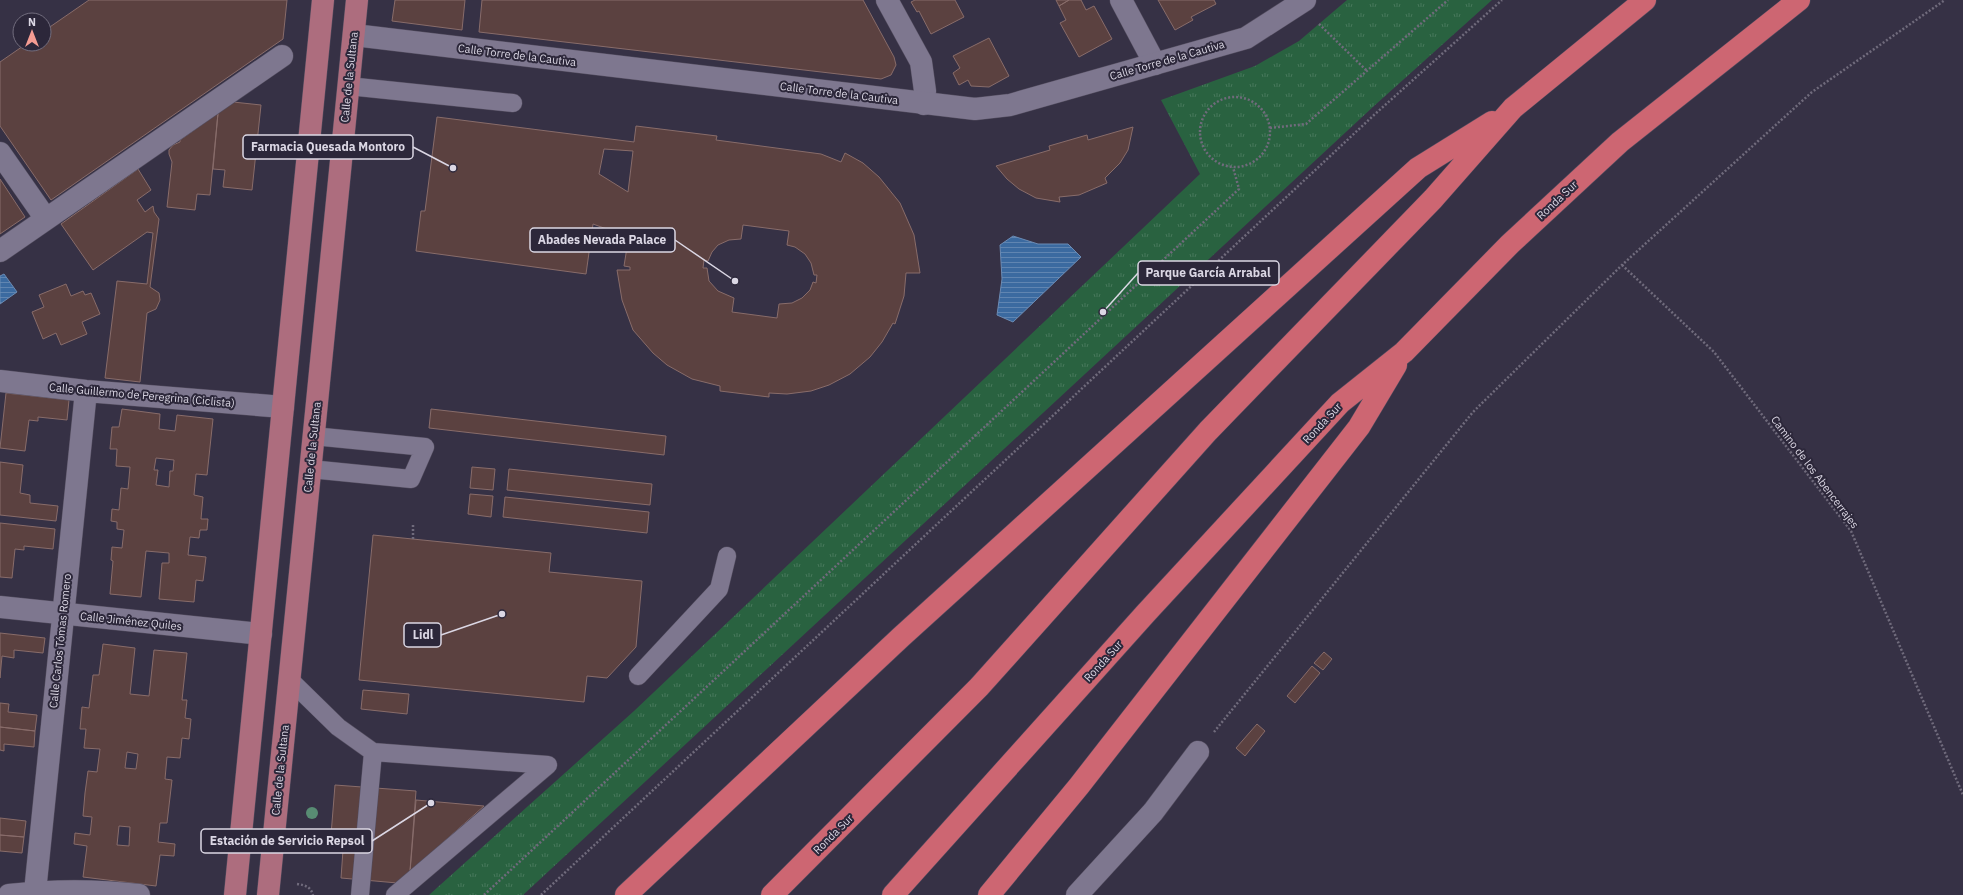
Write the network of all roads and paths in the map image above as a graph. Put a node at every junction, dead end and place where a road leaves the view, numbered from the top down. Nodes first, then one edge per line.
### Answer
1 (323, 0) edge
2 (357, 0) edge
3 (887, 0) edge
4 (1121, 0) edge
5 (1448, 0) edge
6 (1502, 0) edge
7 (1645, 0) edge
8 (1799, 0) edge
9 (1945, 0) edge
10 (1310, 9) edge
11 (354, 35) junction
12 (282, 56) dead end
13 (1155, 64) junction
14 (1366, 70) junction
15 (348, 86) junction
16 (513, 103) dead end
17 (924, 104) junction
18 (1513, 108) junction
19 (1270, 128) junction
20 (0, 153) edge
21 (1233, 167) junction
22 (46, 219) junction
23 (0, 251) edge
24 (1622, 265) junction
25 (1404, 352) junction
26 (0, 381) edge
27 (86, 390) junction
28 (283, 407) junction
29 (313, 436) junction
30 (310, 469) junction
31 (413, 524) dead end
32 (413, 539) dead end
33 (727, 556) dead end
34 (0, 607) edge
35 (62, 614) junction
36 (261, 634) junction
37 (638, 676) dead end
38 (290, 680) junction
39 (373, 752) junction
40 (1198, 752) joint
41 (1963, 795) edge
42 (292, 883) dead end
43 (35, 892) junction
44 (9, 895) edge
45 (139, 895) edge
46 (235, 895) edge
47 (268, 895) edge
48 (313, 895) edge
49 (360, 895) edge
50 (395, 895) edge
51 (484, 895) edge
52 (541, 895) edge
53 (626, 895) edge
54 (772, 895) edge
55 (893, 895) edge
56 (989, 895) edge
57 (1077, 895) edge

1 - 28 main road
2 - 11 main road, Calle de la Sultana
3 - 17 street
4 - 13 street
5 - 14 path
6 - 52 path
7 - 18 highway, Ronda Sur
8 - 25 highway, Ronda Sur
9 - 24 path
10 - 13 street, Calle Torre de la Cautiva
10 - 14 path
11 - 15 main road, Calle de la Sultana
11 - 17 street, Calle Torre de la Cautiva
12 - 22 street
13 - 17 street, Calle Torre de la Cautiva
14 - 19 path
15 - 16 lane
15 - 29 main road, Calle de la Sultana
18 - 53 highway
18 - 54 highway, Ronda Sur
19 - 21 path
19 - 21 path
20 - 22 street
21 - 51 path
22 - 23 street
24 - 40 path
24 - 41 path, Camino de los Abencerrajes
25 - 55 highway, Ronda Sur
25 - 56 highway
26 - 27 street, Calle Guillermo de Peregrina (Ciclista)
27 - 28 street, Calle Guillermo de Peregrina (Ciclista)
27 - 35 street, Calle Carlos Tómas Romero
28 - 36 main road
29 - 30 main road, Calle de la Sultana
29 - 30 lane
30 - 38 main road, Calle de la Sultana
31 - 32 path
33 - 37 lane
34 - 35 street, Calle Jiménez Quiles
35 - 36 street, Calle Jiménez Quiles
35 - 43 street, Calle Carlos Tómas Romero
36 - 46 main road
38 - 39 lane
38 - 47 main road, Calle de la Sultana
39 - 49 lane
39 - 50 lane
40 - 57 street
42 - 48 path
43 - 44 street
43 - 45 street

